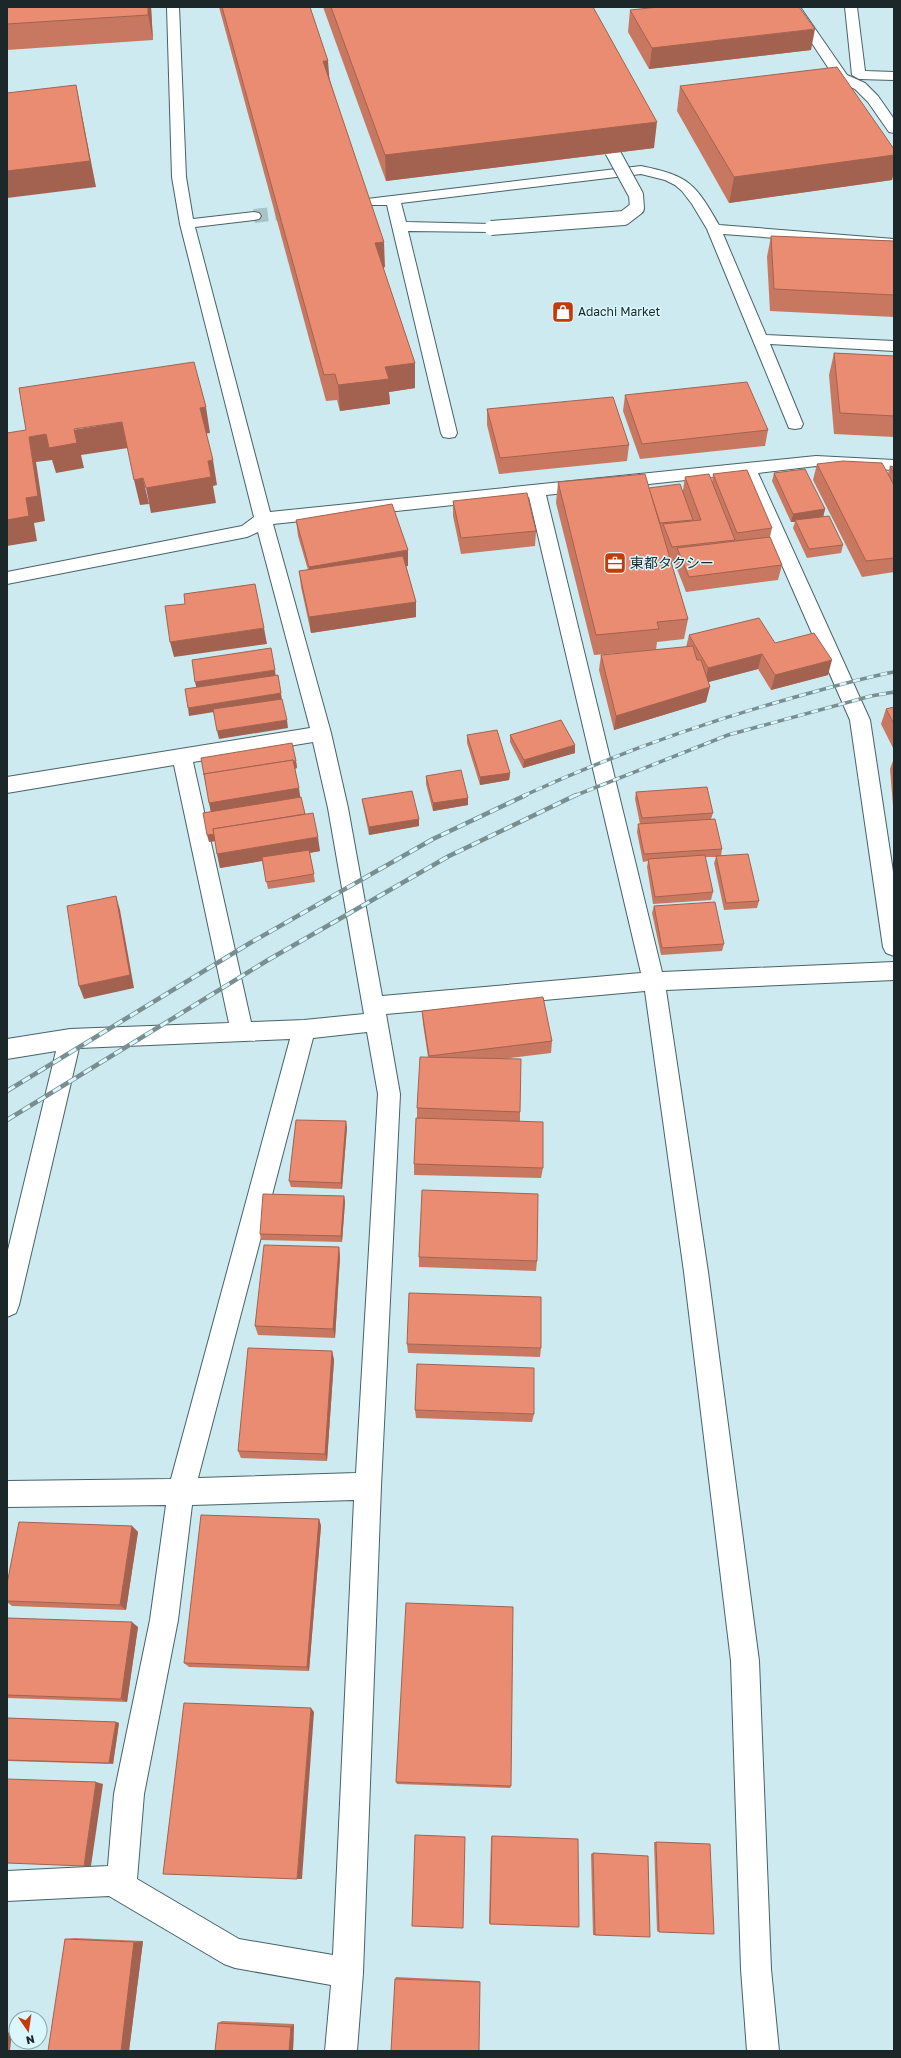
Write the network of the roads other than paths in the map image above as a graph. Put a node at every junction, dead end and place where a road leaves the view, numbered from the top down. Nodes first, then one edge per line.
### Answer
1 (173, 7) edge
2 (794, 7) edge
3 (851, 7) edge
4 (894, 76) edge
5 (860, 80) junction
6 (894, 129) edge
7 (612, 151) edge
8 (393, 200) junction
9 (372, 202) edge
10 (254, 216) tunnel mouth
11 (187, 224) junction
12 (398, 226) junction
13 (714, 229) junction
14 (894, 243) edge
15 (760, 339) junction
16 (894, 346) edge
17 (795, 424) dead end
18 (449, 433) dead end
19 (894, 465) edge
20 (748, 468) junction
21 (536, 490) junction
22 (263, 518) junction
23 (7, 578) edge
24 (321, 733) junction
25 (182, 756) junction
26 (7, 785) edge
27 (894, 947) edge
28 (894, 971) edge
29 (654, 981) junction
30 (375, 1014) junction
31 (304, 1029) junction
32 (242, 1032) junction
33 (70, 1039) junction
34 (7, 1049) edge
35 (7, 1304) edge
36 (368, 1486) junction
37 (181, 1492) junction
38 (7, 1494) edge
39 (7, 1886) edge
40 (121, 1886) junction
41 (348, 1973) junction
42 (341, 2051) edge
43 (763, 2051) edge

1 - 11 street
2 - 5 street
3 - 5 street
4 - 5 street
5 - 6 street
7 - 12 street, bridge
8 - 9 street
8 - 12 street
8 - 13 street
10 - 11 street
11 - 22 street
12 - 18 street
13 - 14 street
13 - 15 street
15 - 16 street
15 - 17 street
19 - 20 street
20 - 21 street
20 - 27 street
21 - 22 street
21 - 29 street
22 - 23 street
22 - 24 street
24 - 25 street
24 - 30 street
25 - 26 street
25 - 32 street
28 - 29 street
29 - 30 street
29 - 43 street
30 - 31 street
30 - 36 street
31 - 32 street
31 - 37 street
32 - 33 street
33 - 34 street
33 - 35 street
36 - 37 street
36 - 41 street
37 - 38 street
37 - 40 street
39 - 40 street
40 - 41 street
41 - 42 street

